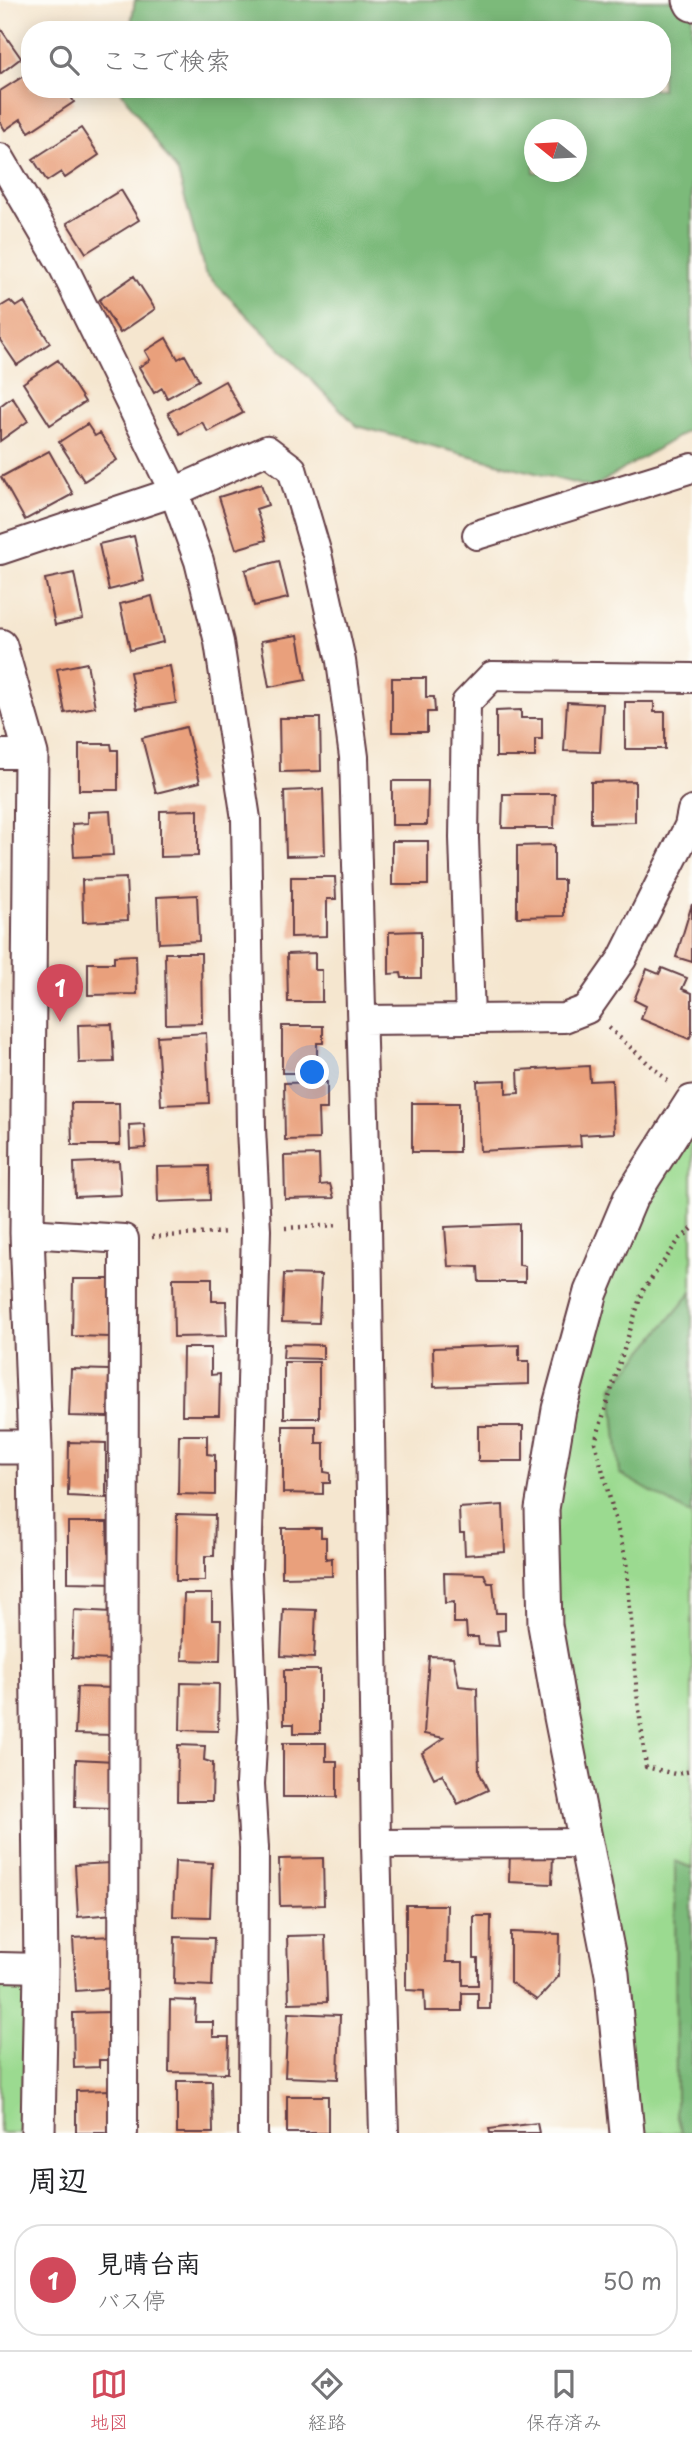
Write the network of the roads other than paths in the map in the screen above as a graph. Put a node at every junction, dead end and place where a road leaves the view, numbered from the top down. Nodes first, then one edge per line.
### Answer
1 (0, 158) edge
2 (692, 468) edge
3 (174, 492) junction
4 (477, 535) dead end
5 (0, 550) edge
6 (0, 646) edge
7 (692, 678) edge
8 (15, 754) edge
9 (692, 811) edge
10 (470, 1019) junction
11 (362, 1020) junction
12 (692, 1102) edge
13 (27, 1233) junction
14 (0, 1447) edge
15 (35, 1447) junction
16 (587, 1843) junction
17 (376, 1844) junction
18 (0, 1966) edge
19 (41, 1969) junction
20 (38, 2133) edge
21 (123, 2133) edge
22 (253, 2133) edge
23 (384, 2133) edge
24 (627, 2133) edge

1 - 3 street
2 - 4 street
3 - 5 street
3 - 11 street
3 - 22 street
6 - 8 street
7 - 10 street
8 - 13 street
9 - 10 street
10 - 11 street
11 - 17 street
12 - 16 street
13 - 15 street
13 - 21 street
14 - 15 street
15 - 19 street
16 - 17 street
16 - 24 street
17 - 23 street
18 - 19 street
19 - 20 street

